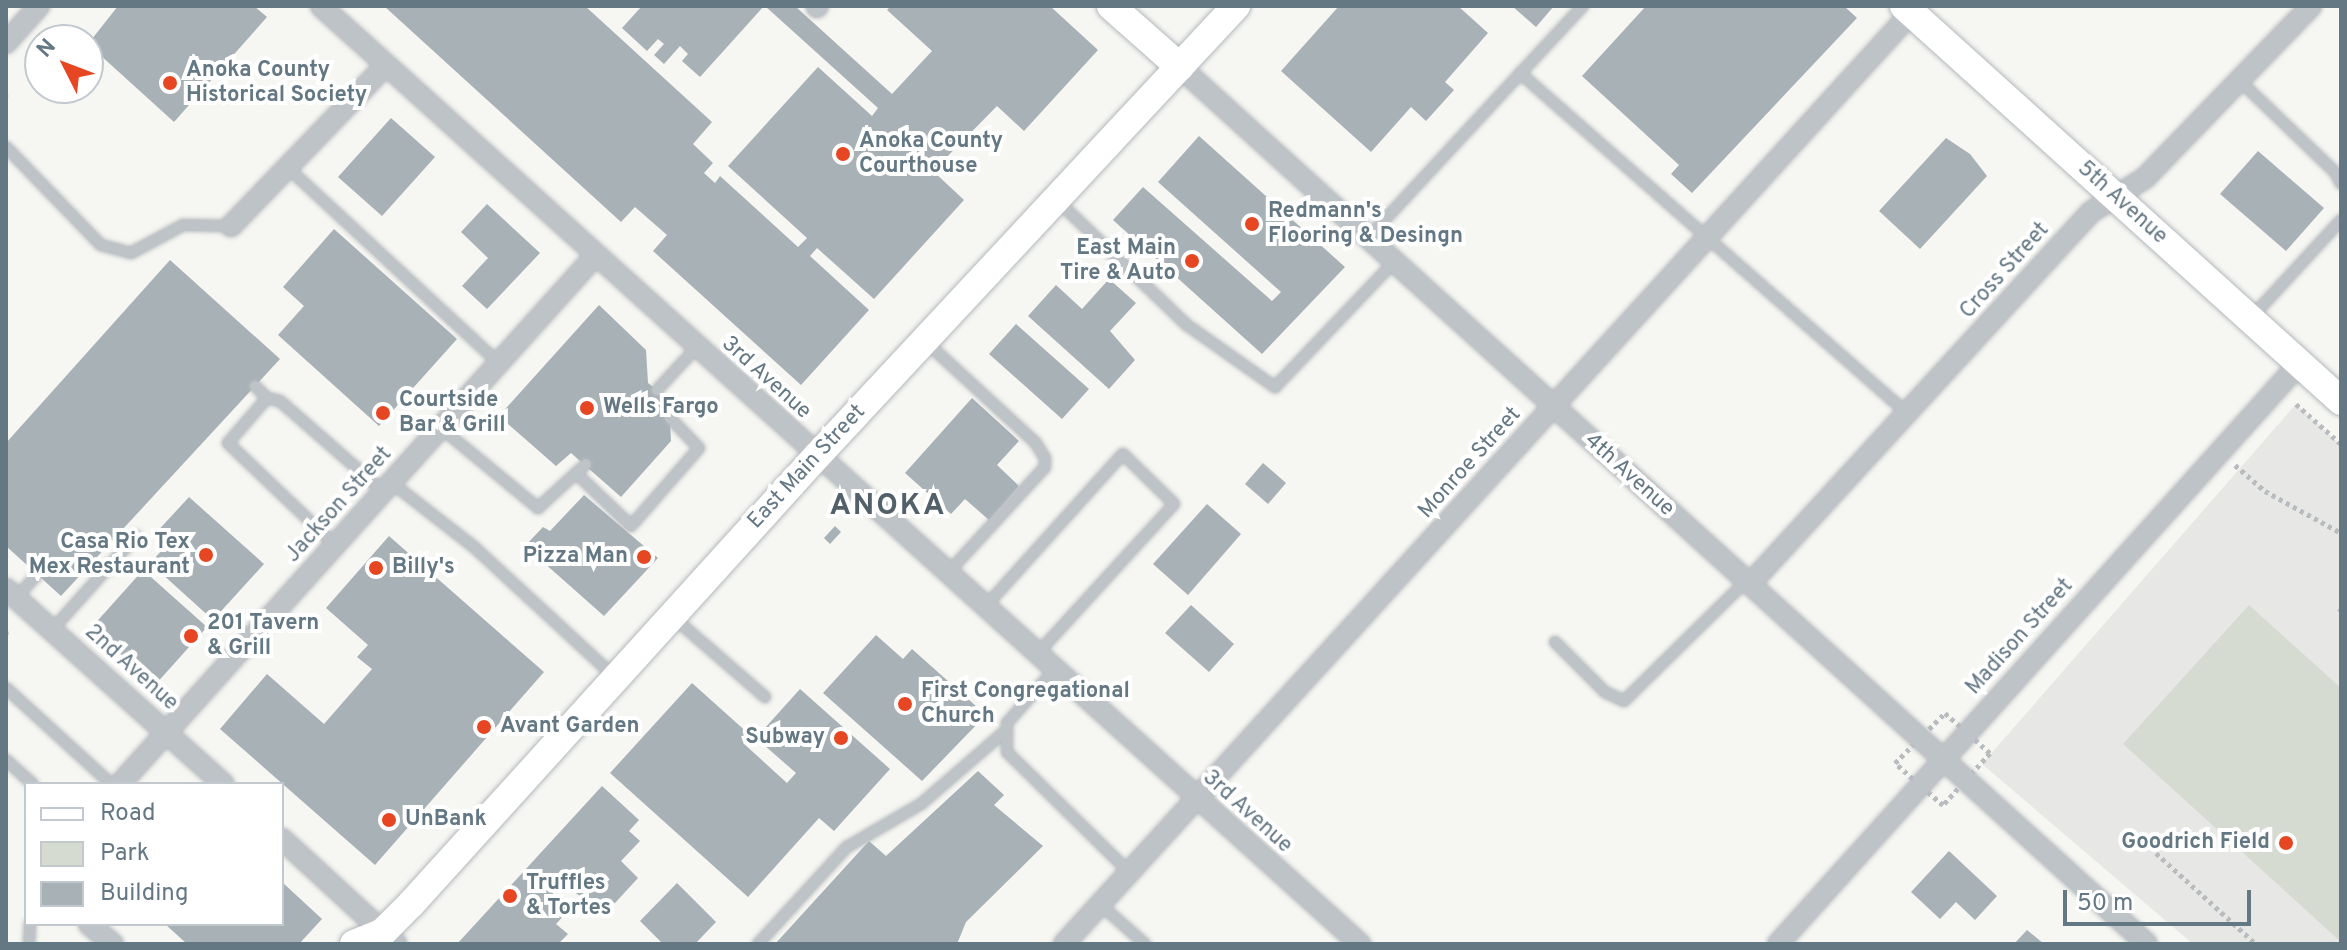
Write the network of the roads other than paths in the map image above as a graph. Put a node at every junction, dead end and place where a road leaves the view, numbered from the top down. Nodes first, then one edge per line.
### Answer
1 (39, 6) edge
2 (321, 6) edge
3 (1111, 6) edge
4 (1236, 6) edge
5 (1583, 6) edge
6 (2311, 6) edge
7 (1907, 10) edge
8 (6, 43) edge
9 (385, 66) junction
10 (1180, 67) junction
11 (1520, 73) junction
12 (2239, 80) junction
13 (6, 147) edge
14 (287, 167) junction
15 (2341, 184) edge
16 (2115, 196) junction
17 (1056, 200) junction
18 (2341, 220) edge
19 (231, 226) joint
20 (1367, 239) junction
21 (1707, 239) junction
22 (594, 257) junction
23 (1393, 263) junction
24 (2250, 319) junction
25 (925, 340) junction
26 (696, 348) junction
27 (499, 363) junction
28 (2299, 364) junction
29 (255, 386) dead end
30 (657, 390) dead end
31 (267, 398) junction
32 (2341, 401) edge
33 (1553, 408) junction
34 (1908, 414) junction
35 (670, 418) dead end
36 (441, 428) junction
37 (817, 456) junction
38 (586, 464) dead end
39 (576, 473) junction
40 (388, 487) junction
41 (136, 536) dead end
42 (335, 545) junction
43 (948, 573) junction
44 (37, 575) dead end
45 (1748, 583) junction
46 (11, 594) edge
47 (985, 607) junction
48 (672, 615) junction
49 (52, 630) junction
50 (1555, 642) dead end
51 (1037, 654) junction
52 (1054, 670) junction
53 (615, 677) junction
54 (6, 688) edge
55 (765, 697) dead end
56 (166, 732) junction
57 (1003, 733) junction
58 (1943, 759) junction
59 (6, 760) edge
60 (31, 782) edge
61 (109, 782) edge
62 (122, 782) edge
63 (221, 782) edge
64 (1196, 799) junction
65 (284, 841) edge
66 (1129, 872) junction
67 (1100, 904) junction
68 (91, 926) edge
69 (387, 940) edge
70 (113, 944) edge
71 (354, 944) edge
72 (758, 944) edge
73 (1064, 944) edge
74 (1145, 944) edge
75 (1360, 944) edge
76 (1778, 944) edge
77 (2147, 944) edge

1 - 8 street
2 - 9 street, 3rd Avenue
3 - 10 main road, 4th Avenue
4 - 10 main road, East Main Street
5 - 11 lane
6 - 12 street, Cross Street
7 - 16 main road, 5th Avenue
7 - 21 street, Monroe Street
9 - 14 street
9 - 22 street, 3rd Avenue
10 - 17 main road, East Main Street
10 - 20 street, 4th Avenue
11 - 20 lane
11 - 21 lane
12 - 15 lane
12 - 16 street, Cross Street
13 - 19 lane
14 - 19 street
14 - 27 lane
16 - 24 main road, 5th Avenue
16 - 34 street, Cross Street
17 - 23 lane
17 - 25 main road, East Main Street
18 - 24 lane
20 - 23 street, 4th Avenue
21 - 33 street, Monroe Street
21 - 34 lane
22 - 26 street, 3rd Avenue
22 - 27 street, Jackson Street
23 - 33 street, 4th Avenue
24 - 28 main road, 5th Avenue
25 - 37 main road, East Main Street
25 - 43 lane
26 - 30 lane
26 - 37 street, 3rd Avenue
27 - 36 street, Jackson Street
28 - 32 main road, 5th Avenue
28 - 58 street, Madison Street
29 - 31 lane
31 - 40 lane
31 - 42 lane
33 - 45 street, 4th Avenue
33 - 64 street, Monroe Street
34 - 45 street, Cross Street
35 - 39 lane
36 - 39 lane
36 - 40 street, Jackson Street
37 - 43 street, 3rd Avenue
37 - 48 main road, East Main Street
38 - 39 lane
40 - 42 street, Jackson Street
40 - 53 lane
41 - 49 lane
42 - 56 street, Jackson Street
43 - 47 street, 3rd Avenue
44 - 46 lane
45 - 50 lane
45 - 58 street, 4th Avenue
46 - 49 street, 2nd Avenue
47 - 51 street, 3rd Avenue
47 - 51 lane
48 - 53 main road, East Main Street
48 - 55 lane
49 - 56 street, 2nd Avenue
51 - 52 street, 3rd Avenue
52 - 57 lane
52 - 64 street, 3rd Avenue
53 - 69 main road, East Main Street
54 - 61 lane
56 - 62 street, Jackson Street
56 - 63 street, 2nd Avenue
57 - 66 lane
57 - 72 lane
58 - 76 street, Madison Street
58 - 77 street, 4th Avenue
59 - 60 lane
64 - 66 street, Monroe Street
64 - 75 street, 3rd Avenue
65 - 69 street
66 - 67 street, Monroe Street
67 - 73 street, Monroe Street
67 - 74 lane
68 - 70 street
69 - 71 main road, East Main Street

